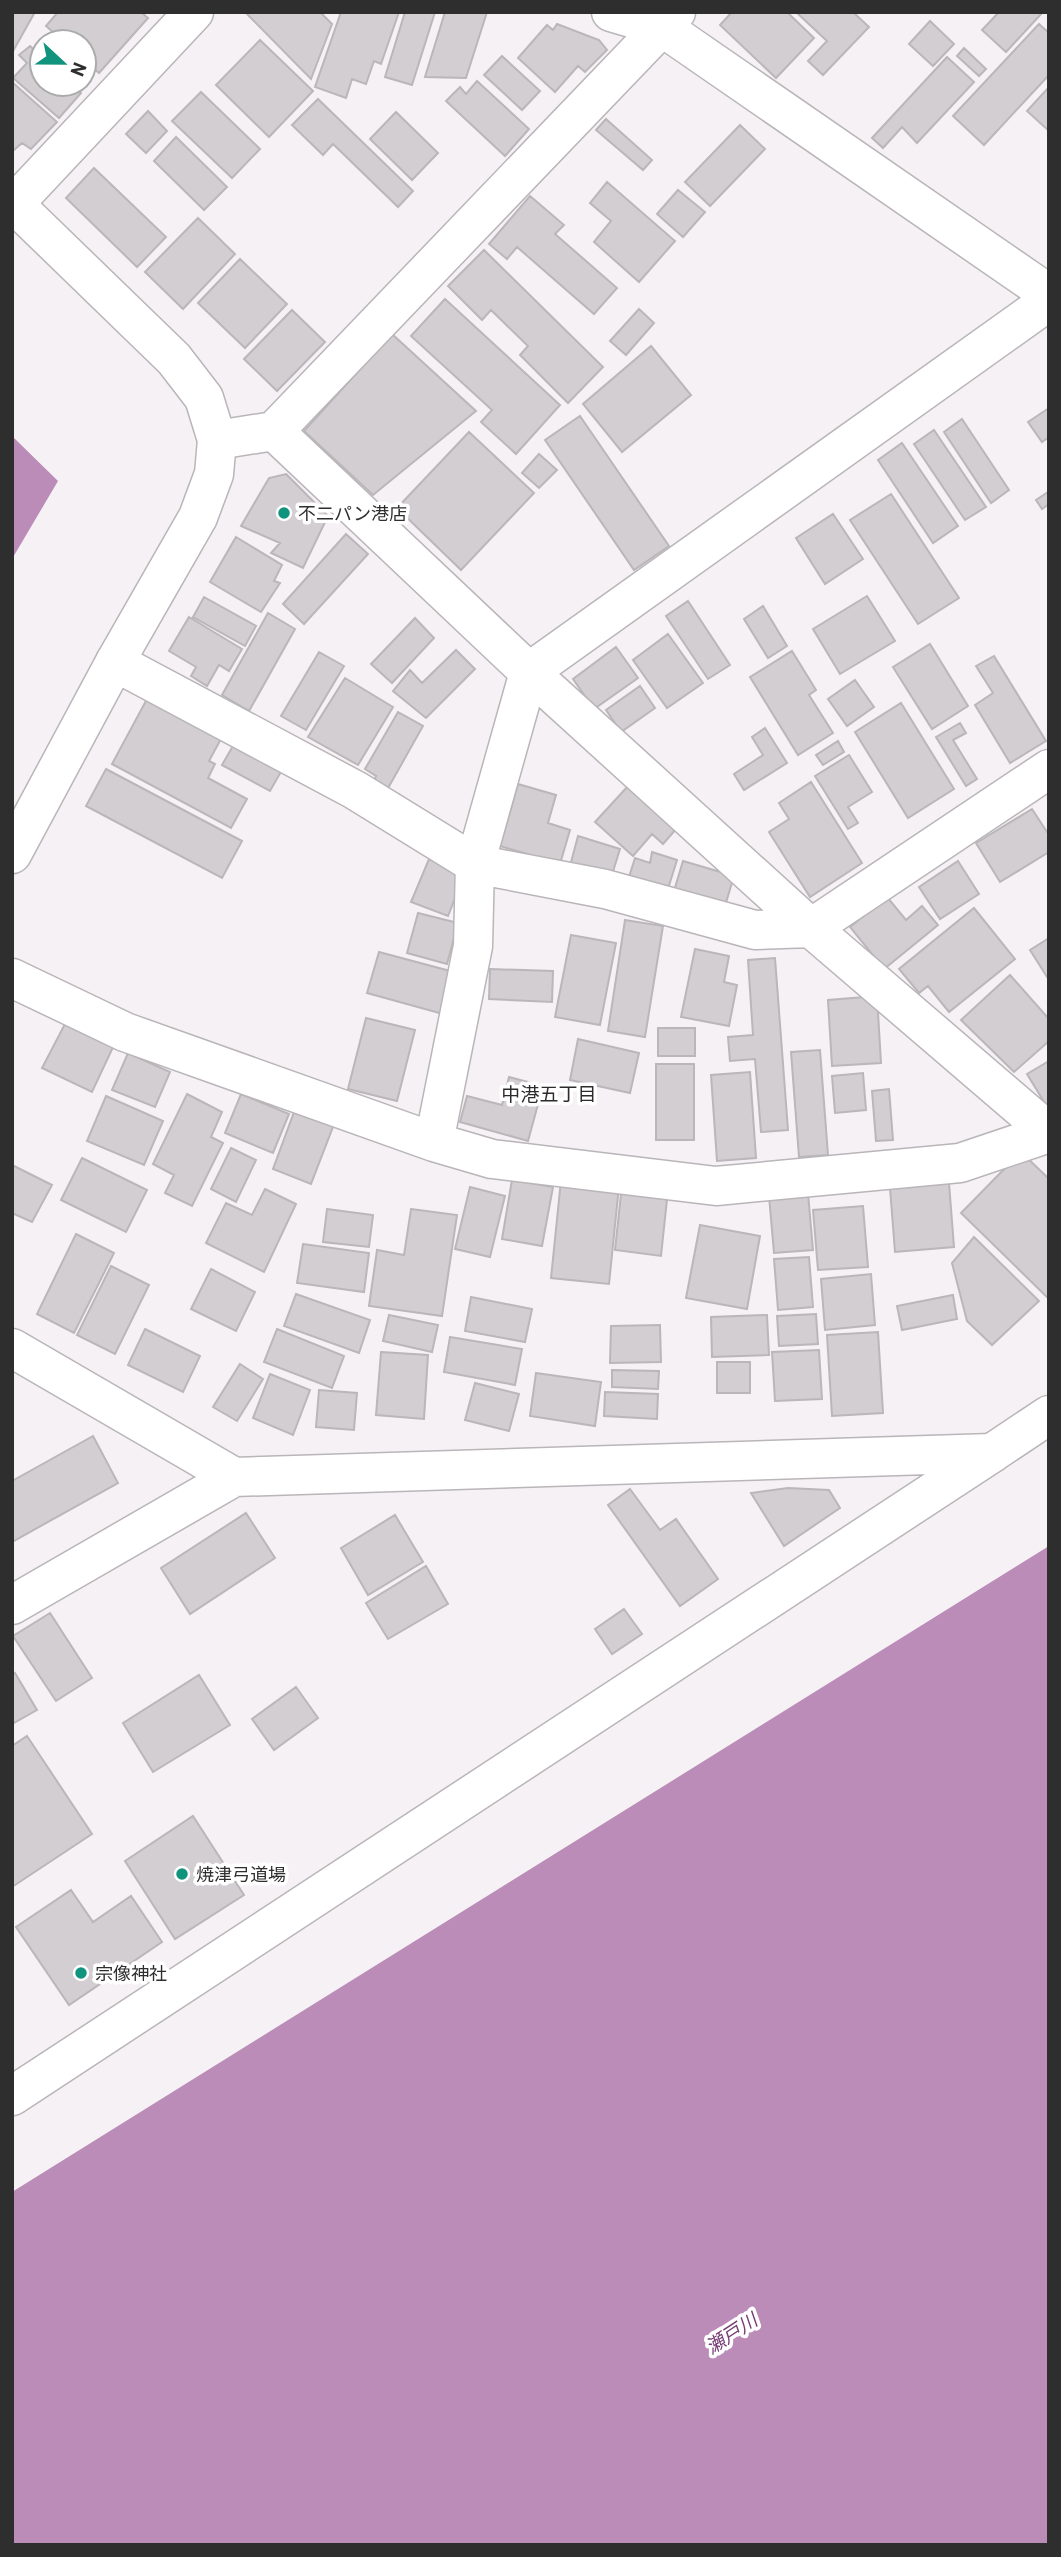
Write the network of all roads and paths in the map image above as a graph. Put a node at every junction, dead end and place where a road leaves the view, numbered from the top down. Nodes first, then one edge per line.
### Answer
1 (194, 12) edge
2 (611, 12) edge
3 (669, 20) edge
4 (13, 203) edge
5 (1049, 294) edge
6 (1049, 301) edge
7 (274, 431) junction
8 (217, 440) junction
9 (115, 662) junction
10 (529, 672) junction
11 (1046, 776) edge
12 (12, 854) edge
13 (475, 864) junction
14 (811, 928) junction
15 (12, 978) edge
16 (1049, 1133) edge
17 (434, 1142) junction
18 (12, 1348) edge
19 (1049, 1415) edge
20 (992, 1453) junction
21 (234, 1477) junction
22 (12, 1605) edge
23 (12, 2096) edge

1 - 4 street
2 - 3 street
3 - 5 street
3 - 7 street
4 - 8 street
6 - 10 street
7 - 8 street
7 - 10 street
8 - 9 street
9 - 12 street
9 - 13 street
10 - 13 street
10 - 14 street
11 - 14 street
13 - 14 street
13 - 17 street
14 - 16 street
15 - 17 street
16 - 17 street
18 - 21 street
19 - 20 street
20 - 21 street
20 - 23 street
21 - 22 street

